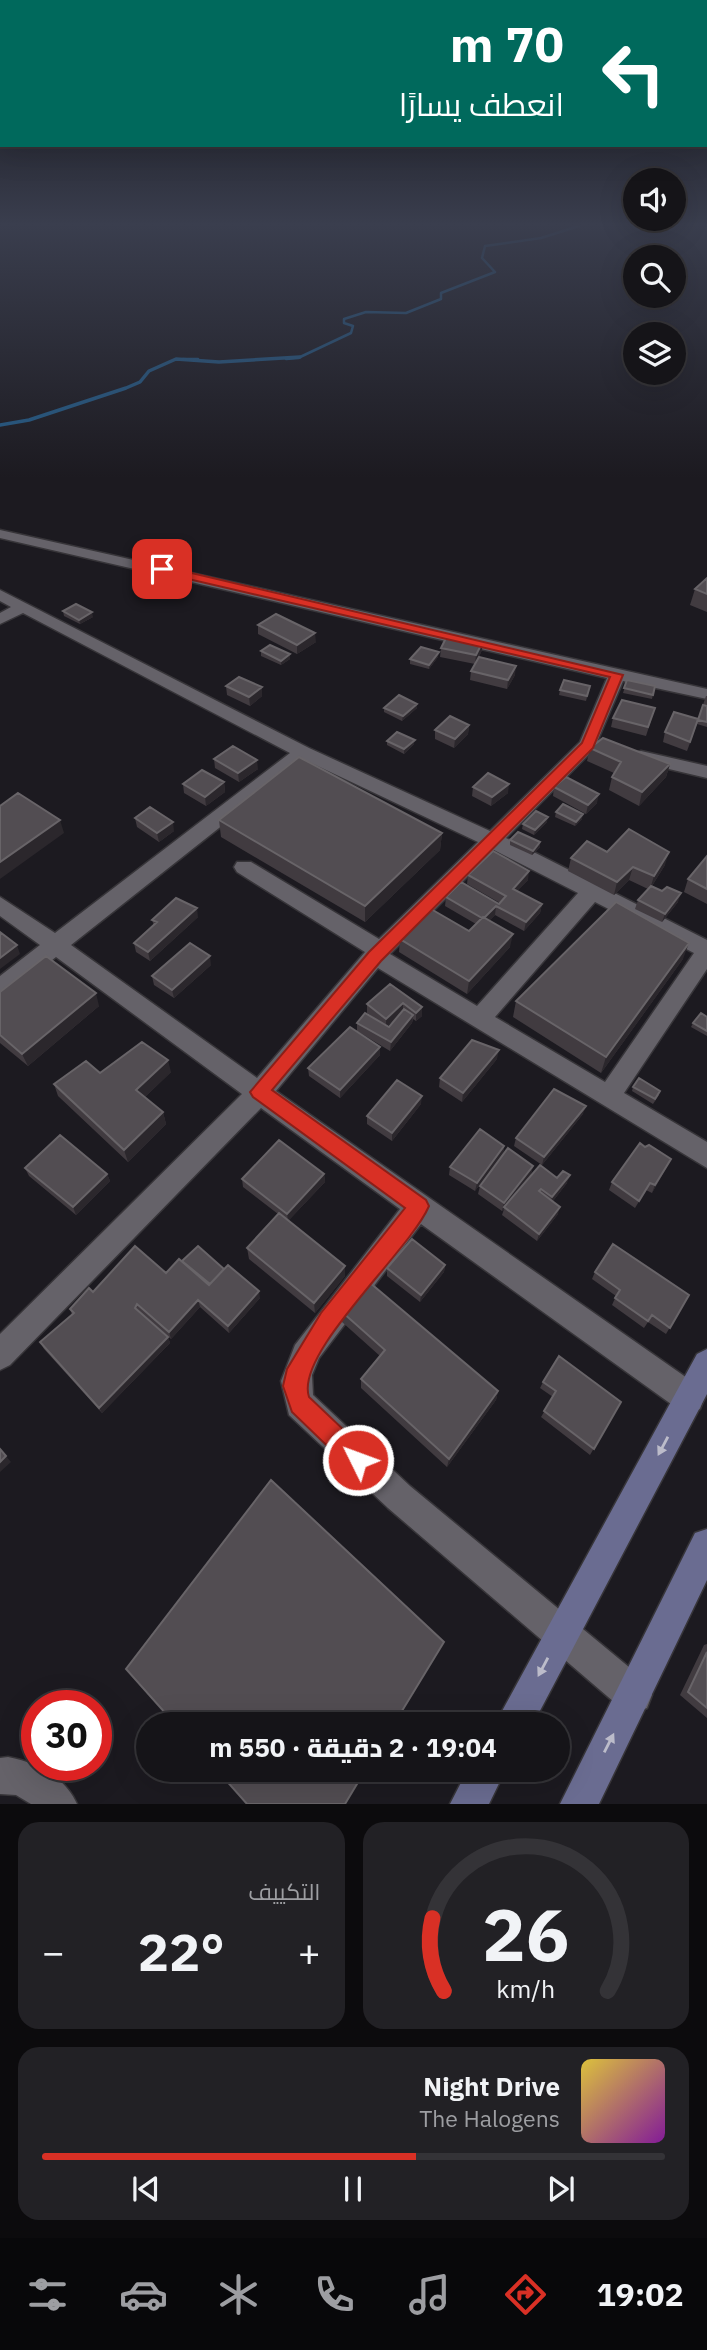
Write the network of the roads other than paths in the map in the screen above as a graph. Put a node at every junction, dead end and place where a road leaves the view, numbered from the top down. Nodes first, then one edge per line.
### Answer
1 (0, 534) edge
2 (0, 595) edge
3 (23, 607) junction
4 (0, 619) edge
5 (617, 675) junction
6 (707, 694) edge
7 (303, 752) junction
8 (626, 754) edge
9 (707, 772) edge
10 (490, 839) junction
11 (244, 867) dead end
12 (593, 892) junction
13 (0, 905) edge
14 (55, 944) junction
15 (707, 951) edge
16 (378, 954) junction
17 (0, 988) edge
18 (479, 1019) junction
19 (260, 1092) junction
20 (608, 1097) junction
21 (707, 1156) edge
22 (419, 1206) junction
23 (0, 1355) edge
24 (707, 1364) edge
25 (689, 1398) junction
26 (707, 1545) edge
27 (560, 1635) junction
28 (634, 1695) junction
29 (519, 1712) edge
30 (0, 1776) edge
31 (481, 1782) edge
32 (58, 1804) edge
33 (469, 1804) edge
34 (579, 1804) edge

1 - 5 street
2 - 3 street
3 - 4 street
3 - 7 street
5 - 6 street
5 - 10 street
7 - 10 street
7 - 14 street
8 - 9 street
10 - 12 street
10 - 16 street
11 - 16 street
12 - 15 street
12 - 18 street
13 - 14 street
14 - 17 street
14 - 19 street
15 - 20 street
16 - 18 street
16 - 19 street
18 - 20 street
19 - 22 street
19 - 23 street
20 - 21 street
22 - 25 street
22 - 27 street
24 - 25 street
25 -> 27 street
26 - 28 street
27 - 28 street
27 -> 29 street
34 -> 28 street
30 - 32 street
31 - 33 street

